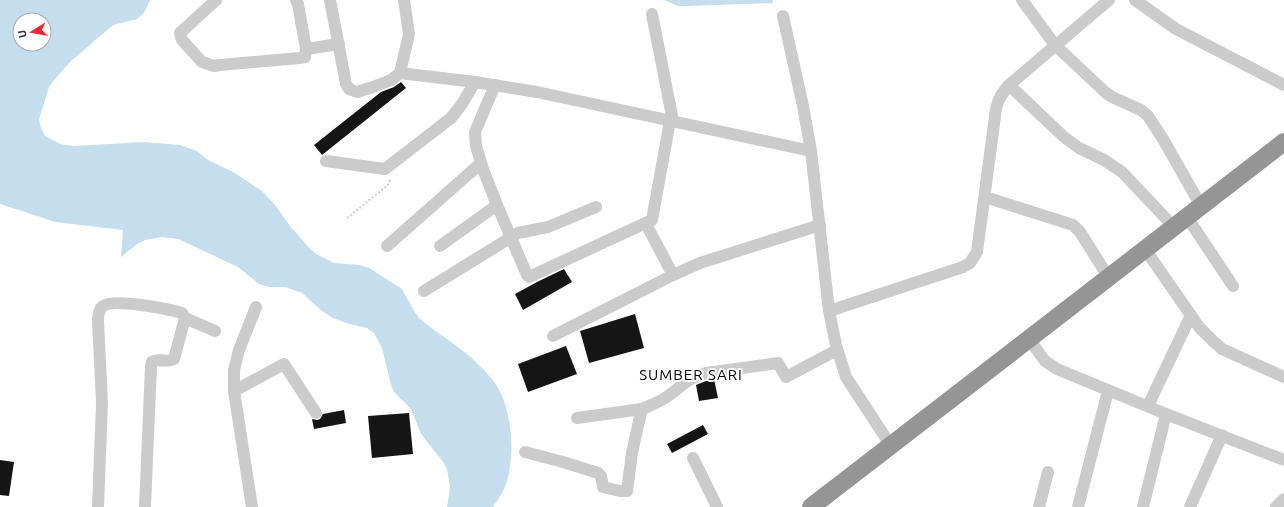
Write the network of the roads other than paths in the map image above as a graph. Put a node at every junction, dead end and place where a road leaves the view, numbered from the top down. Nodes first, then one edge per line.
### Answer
1 (216, 0) edge
2 (296, 0) edge
3 (330, 0) edge
4 (404, 0) edge
5 (1022, 0) edge
6 (1110, 0) edge
7 (1135, 0) edge
8 (652, 14) dead end
9 (783, 16) dead end
10 (339, 44) junction
11 (1055, 46) junction
12 (306, 49) junction
13 (400, 73) junction
14 (475, 82) junction
15 (495, 85) junction
16 (1009, 85) junction
17 (1284, 85) edge
18 (671, 121) junction
19 (1283, 146) edge
20 (811, 151) junction
21 (326, 161) dead end
22 (481, 163) junction
23 (985, 198) junction
24 (497, 205) junction
25 (1201, 206) junction
26 (596, 207) dead end
27 (1180, 222) junction
28 (646, 224) junction
29 (820, 225) junction
30 (510, 237) junction
31 (387, 246) dead end
32 (440, 246) dead end
33 (1145, 249) junction
34 (673, 274) junction
35 (1109, 278) junction
36 (1233, 286) dead end
37 (424, 291) dead end
38 (256, 308) dead end
39 (829, 311) junction
40 (1191, 315) junction
41 (185, 318) junction
42 (215, 331) dead end
43 (553, 336) dead end
44 (1029, 339) junction
45 (837, 350) junction
46 (1284, 377) edge
47 (234, 391) junction
48 (1108, 391) junction
49 (1148, 406) junction
50 (642, 409) junction
51 (316, 413) dead end
52 (1166, 414) junction
53 (577, 418) dead end
54 (1222, 435) junction
55 (891, 446) junction
56 (525, 452) dead end
57 (693, 458) dead end
58 (1284, 460) edge
59 (1048, 472) dead end
60 (1284, 499) edge
61 (98, 507) edge
62 (146, 507) edge
63 (252, 507) edge
64 (717, 507) edge
65 (813, 507) edge
66 (1039, 507) edge
67 (1078, 507) edge
68 (1143, 507) edge
69 (1190, 507) edge
70 (1276, 507) edge

1 - 12 street
2 - 12 street
3 - 10 street
4 - 13 street
5 - 11 street
6 - 11 street
7 - 17 street
8 - 18 street
9 - 20 street
10 - 12 street
10 - 13 street
11 - 16 street
11 - 25 street
13 - 14 street
14 - 15 street
14 - 21 street
15 - 18 street
15 - 22 street
16 - 23 street
16 - 27 street
18 - 20 street
18 - 28 street
19 - 25 highway
20 - 29 street
22 - 24 street
22 - 31 street
23 - 35 street
23 - 39 street
24 - 30 street
24 - 32 street
25 - 27 highway
26 - 30 street
27 - 33 highway
27 - 36 street
28 - 30 street
28 - 34 street
29 - 34 street
29 - 39 street
30 - 37 street
33 - 35 highway
33 - 40 street
34 - 43 street
35 - 44 highway
38 - 47 street
39 - 45 street
40 - 46 street
40 - 49 street
41 - 42 street
41 - 61 street
41 - 62 street
44 - 48 street
44 - 55 highway
45 - 50 street
45 - 55 street
47 - 51 street
47 - 63 street
48 - 49 street
48 - 67 street
49 - 52 street
50 - 53 street
50 - 56 street
52 - 54 street
52 - 68 street
54 - 58 street
54 - 69 street
55 - 65 highway
57 - 64 street
59 - 66 street
60 - 70 street

